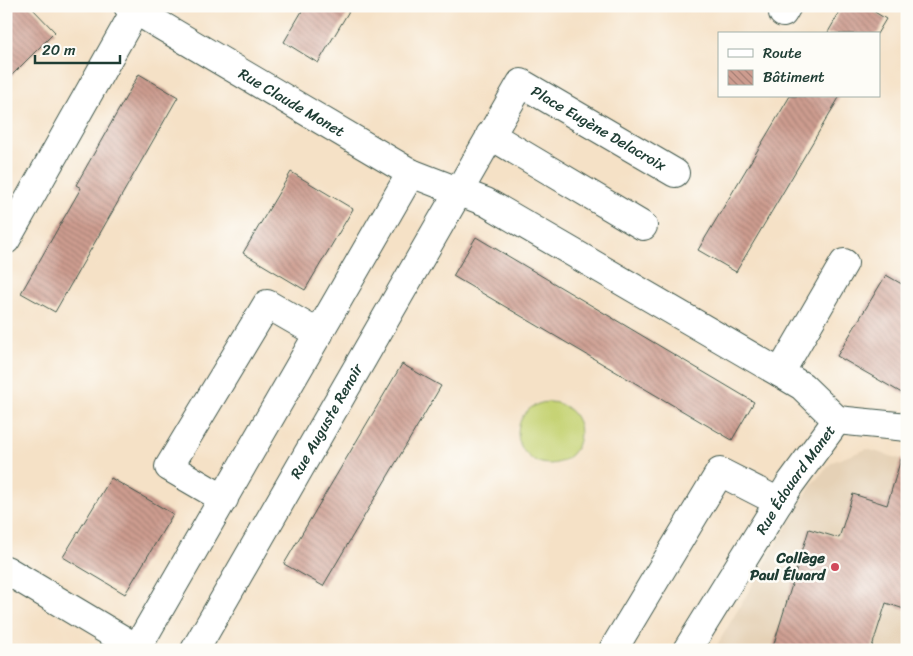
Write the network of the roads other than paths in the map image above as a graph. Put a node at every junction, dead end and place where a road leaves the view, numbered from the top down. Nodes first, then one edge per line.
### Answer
1 (132, 8) edge
2 (490, 135) junction
3 (411, 173) junction
4 (675, 173) dead end
5 (460, 193) junction
6 (644, 226) dead end
7 (6, 240) edge
8 (844, 263) dead end
9 (319, 334) junction
10 (780, 373) junction
11 (837, 420) junction
12 (907, 427) edge
13 (224, 499) junction
14 (779, 502) junction
15 (6, 570) edge
16 (139, 649) edge
17 (195, 650) edge
18 (613, 650) edge
19 (687, 650) edge

1 - 3 street, Rue Claude Monet
1 - 7 street
2 - 4 street, Place Eugène Delacroix
2 - 5 street, Place Eugène Delacroix
2 - 6 street
3 - 5 street, Rue Claude Monet
3 - 9 street
5 - 10 street, Rue Claude Monet
5 - 17 street, Rue Auguste Renoir
8 - 10 street
9 - 13 street
9 - 13 street
10 - 11 street, Rue Claude Monet
11 - 12 street, Rue Édouard Manet
11 - 14 street, Rue Édouard Manet
13 - 16 street
14 - 18 street
14 - 19 street, Rue Édouard Manet
15 - 16 street

